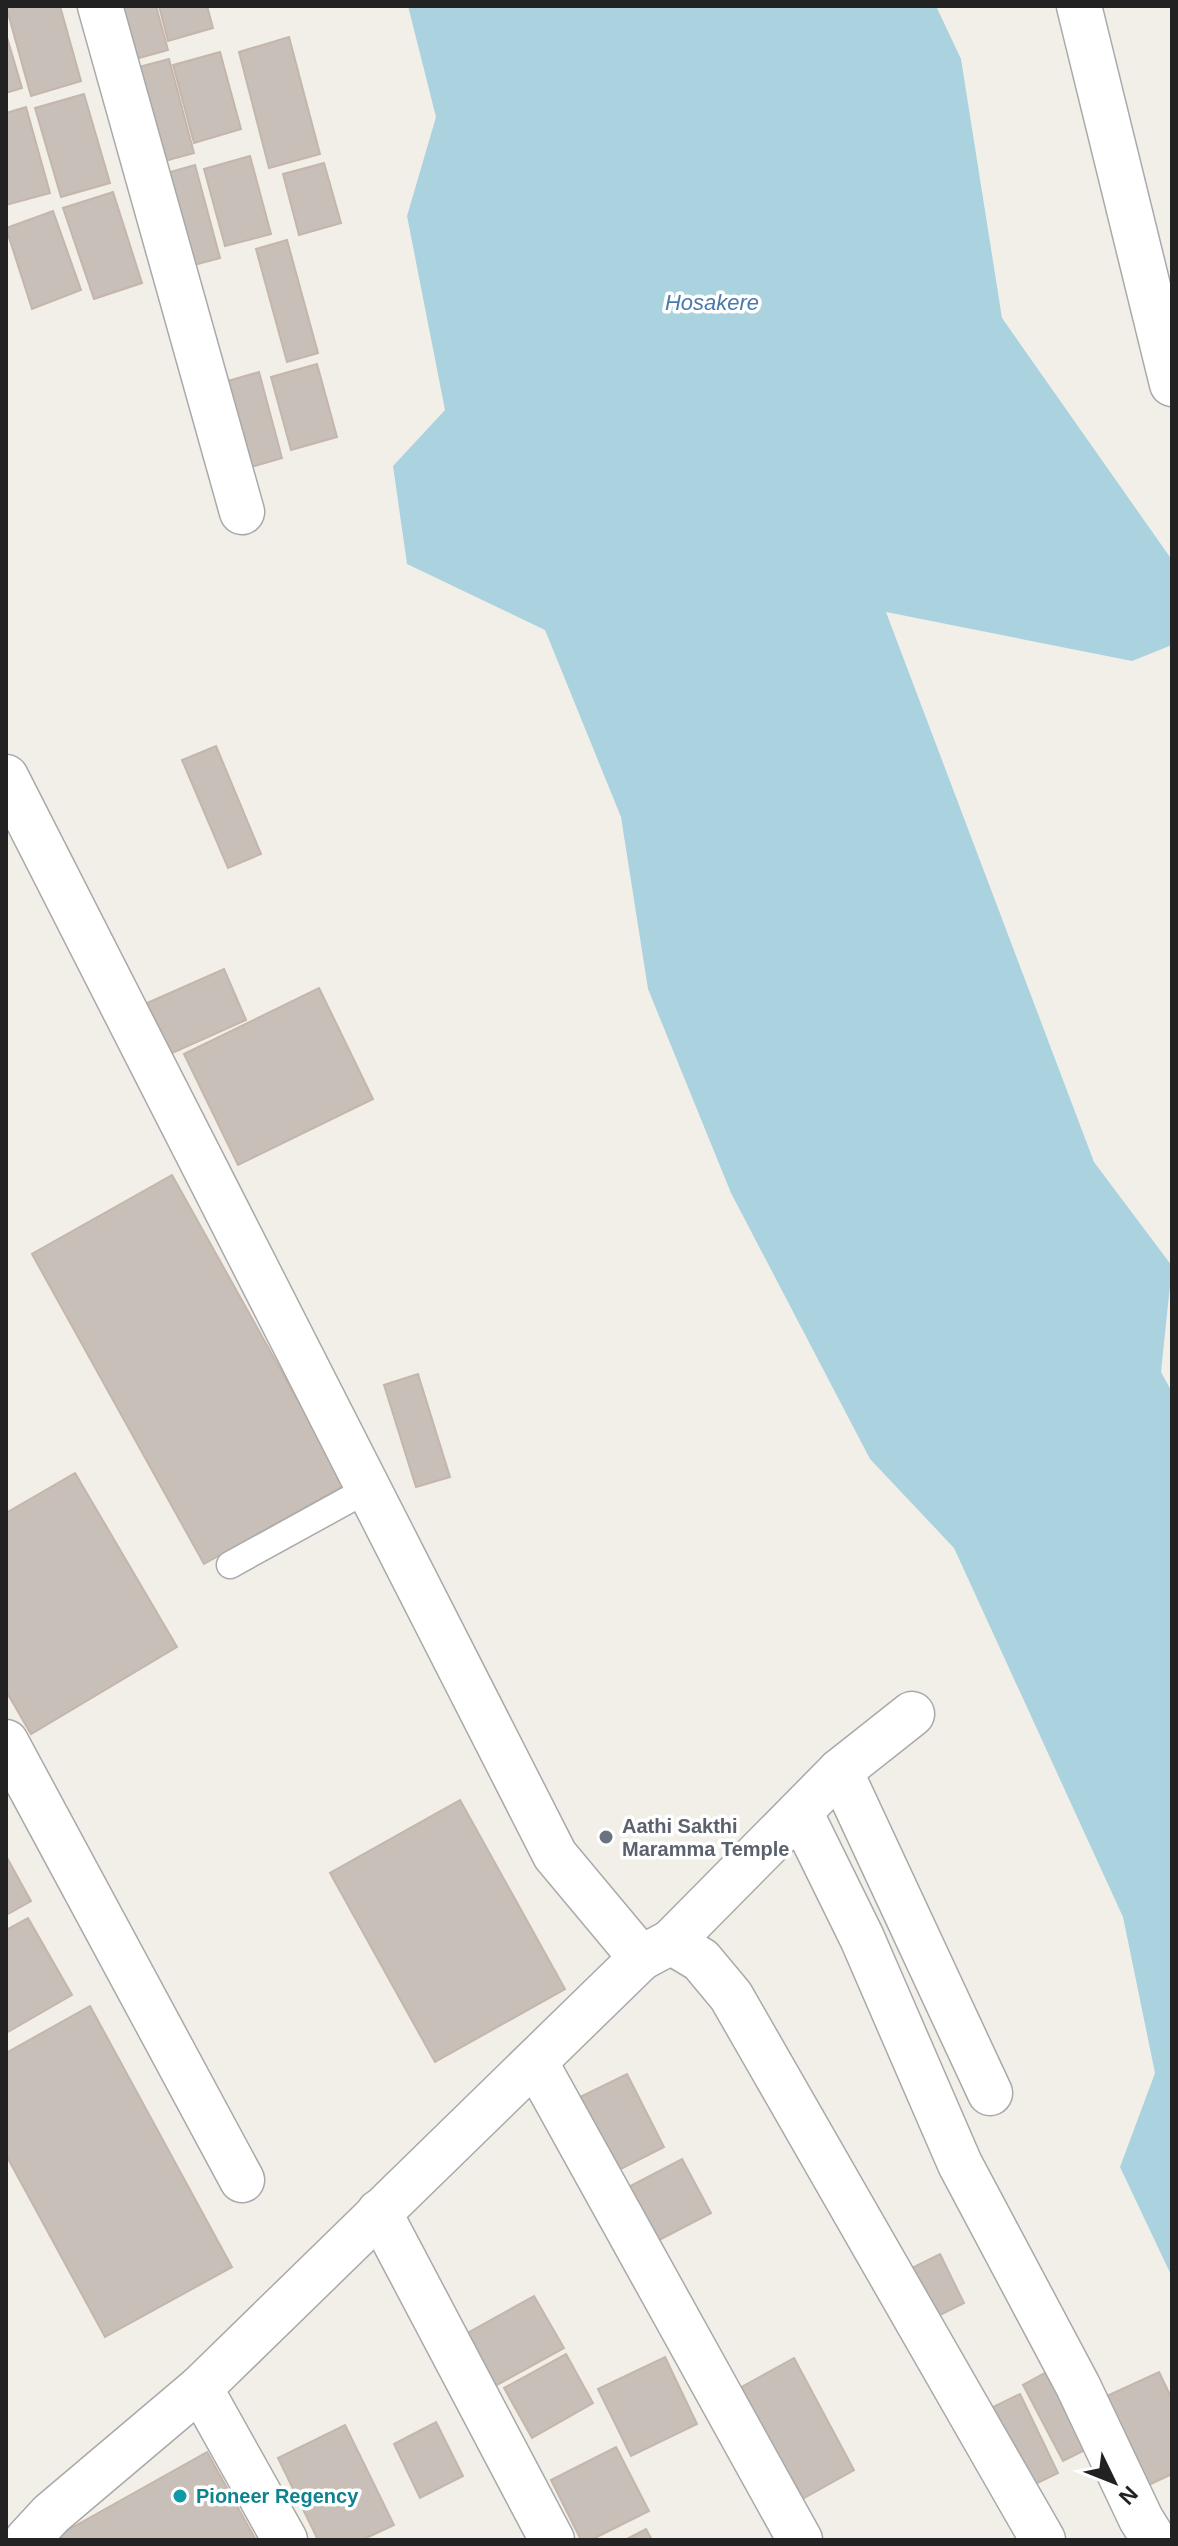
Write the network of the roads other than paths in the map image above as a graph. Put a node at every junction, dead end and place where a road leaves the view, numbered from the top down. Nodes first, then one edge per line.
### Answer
1 (100, 6) edge
2 (1079, 6) edge
3 (1172, 384) edge
4 (242, 512) dead end
5 (6, 777) edge
6 (16, 820) edge
7 (368, 1489) junction
8 (230, 1565) dead end
9 (912, 1714) dead end
10 (6, 1742) edge
11 (840, 1771) junction
12 (800, 1812) junction
13 (656, 1950) junction
14 (539, 2058) junction
15 (990, 2093) dead end
16 (242, 2180) dead end
17 (379, 2212) junction
18 (200, 2388) junction
19 (27, 2540) edge
20 (285, 2540) edge
21 (552, 2540) edge
22 (800, 2540) edge
23 (1043, 2540) edge
24 (1154, 2540) edge

1 - 4 street
2 - 3 street
5 - 6 street
6 - 7 street
7 - 8 lane
7 - 13 street
9 - 11 street
10 - 16 street
11 - 12 street
11 - 15 street
12 - 13 street
12 - 24 street
13 - 14 street
13 - 23 street
14 - 17 street
14 - 22 street
17 - 18 street
17 - 21 street
18 - 19 street
18 - 20 street

